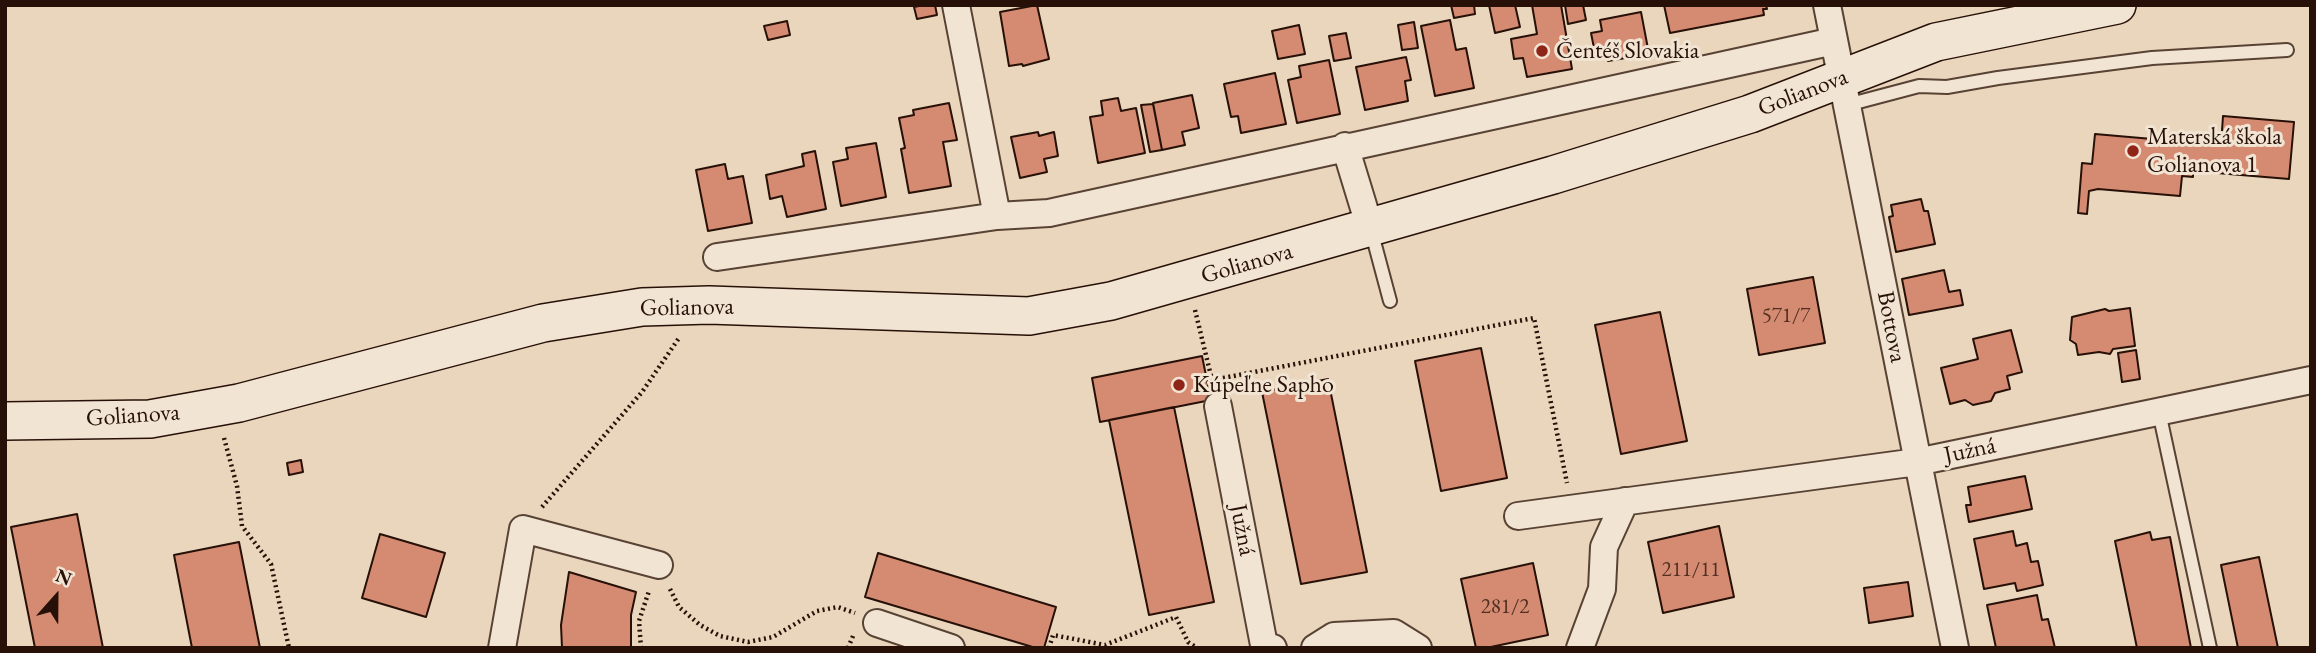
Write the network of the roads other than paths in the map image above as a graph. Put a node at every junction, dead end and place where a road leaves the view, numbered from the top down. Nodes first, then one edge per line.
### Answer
1 (956, 5) edge
2 (1828, 5) edge
3 (2117, 5) edge
4 (1834, 41) junction
5 (2287, 50) dead end
6 (1845, 91) junction
7 (1345, 146) junction
8 (997, 216) junction
9 (1370, 228) junction
10 (718, 257) dead end
11 (1390, 301) dead end
12 (2311, 380) edge
13 (1218, 406) road end
14 (2159, 412) junction
15 (5, 421) edge
16 (1917, 462) junction
17 (1625, 501) junction
18 (1517, 516) dead end
19 (659, 565) road end
20 (869, 619) road end
21 (502, 648) edge
22 (951, 648) edge
23 (1273, 648) edge
24 (1315, 648) edge
25 (1418, 648) edge
26 (1580, 648) edge
27 (1955, 648) edge
28 (2210, 648) edge

1 - 8 street
2 - 4 street, Bottova
3 - 6 street, Golianova
4 - 6 street, Bottova
4 - 7 street, Golianova
5 - 6 lane, Golianova
6 - 9 street, Golianova
6 - 16 street, Bottova
7 - 8 street, Golianova
7 - 9 street
8 - 10 street, Golianova
9 - 11 lane
9 - 15 street, Golianova
12 - 14 street, Južná
13 - 23 street, Južná
14 - 16 street, Južná
14 - 28 lane
16 - 17 street, Južná
16 - 27 street, Bottova
17 - 18 street, Južná
17 - 26 street
19 - 21 street
20 - 22 street
24 - 25 street

